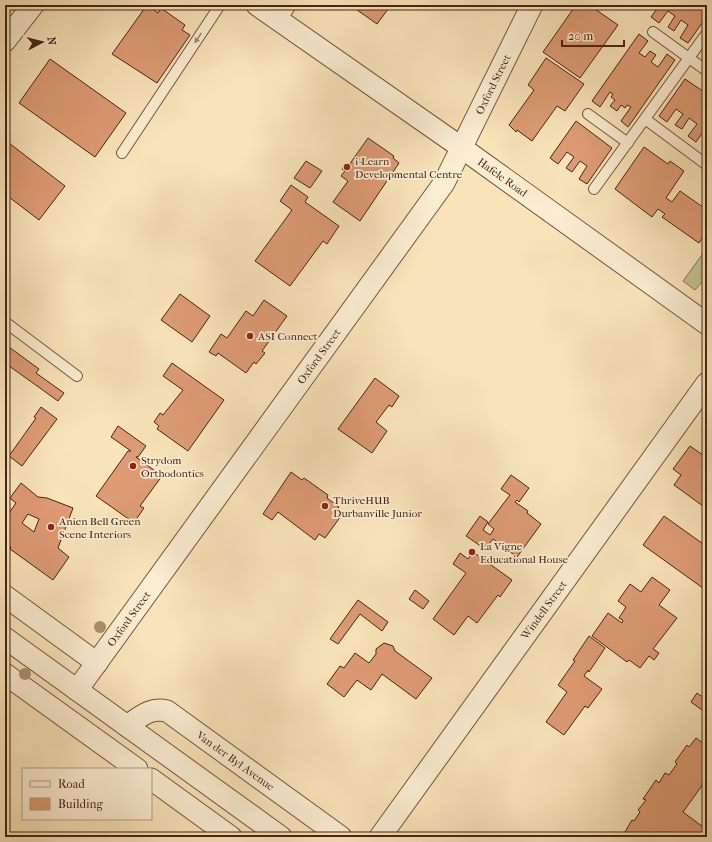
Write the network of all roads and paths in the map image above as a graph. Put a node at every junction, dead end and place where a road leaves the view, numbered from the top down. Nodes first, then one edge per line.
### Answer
1 (33, 5) edge
2 (220, 5) edge
3 (257, 5) edge
4 (532, 5) edge
5 (286, 13) edge
6 (653, 32) dead end
7 (707, 33) edge
8 (5, 41) edge
9 (689, 58) junction
10 (707, 71) edge
11 (588, 114) dead end
12 (645, 119) junction
13 (628, 143) junction
14 (462, 148) junction
15 (122, 153) dead end
16 (707, 165) edge
17 (594, 189) dead end
18 (5, 322) edge
19 (707, 324) edge
20 (77, 376) dead end
21 (707, 383) edge
22 (5, 596) edge
23 (5, 638) edge
24 (97, 662) junction
25 (5, 674) edge
26 (78, 690) junction
27 (127, 726) junction
28 (136, 768) edge
29 (152, 780) edge
30 (231, 837) edge
31 (281, 837) edge
32 (341, 837) edge
33 (380, 837) edge

1 - 8 street
2 -> 15 lane
3 - 5 street, Hafele Road
4 - 14 street, Oxford Street
5 - 14 street, Hafele Road
6 - 9 lane
7 - 9 lane
9 - 10 lane
9 - 12 lane
11 - 13 lane
12 - 13 lane
12 - 16 lane
13 - 17 lane
14 - 19 street, Hafele Road
14 - 24 street, Oxford Street
18 - 20 lane
21 - 33 street, Windell Street
22 - 24 street
23 - 26 street
24 - 26 street, Oxford Street
25 - 28 street
26 - 27 street
27 - 31 street
27 - 32 street, Van der Byl Avenue
29 - 30 street

